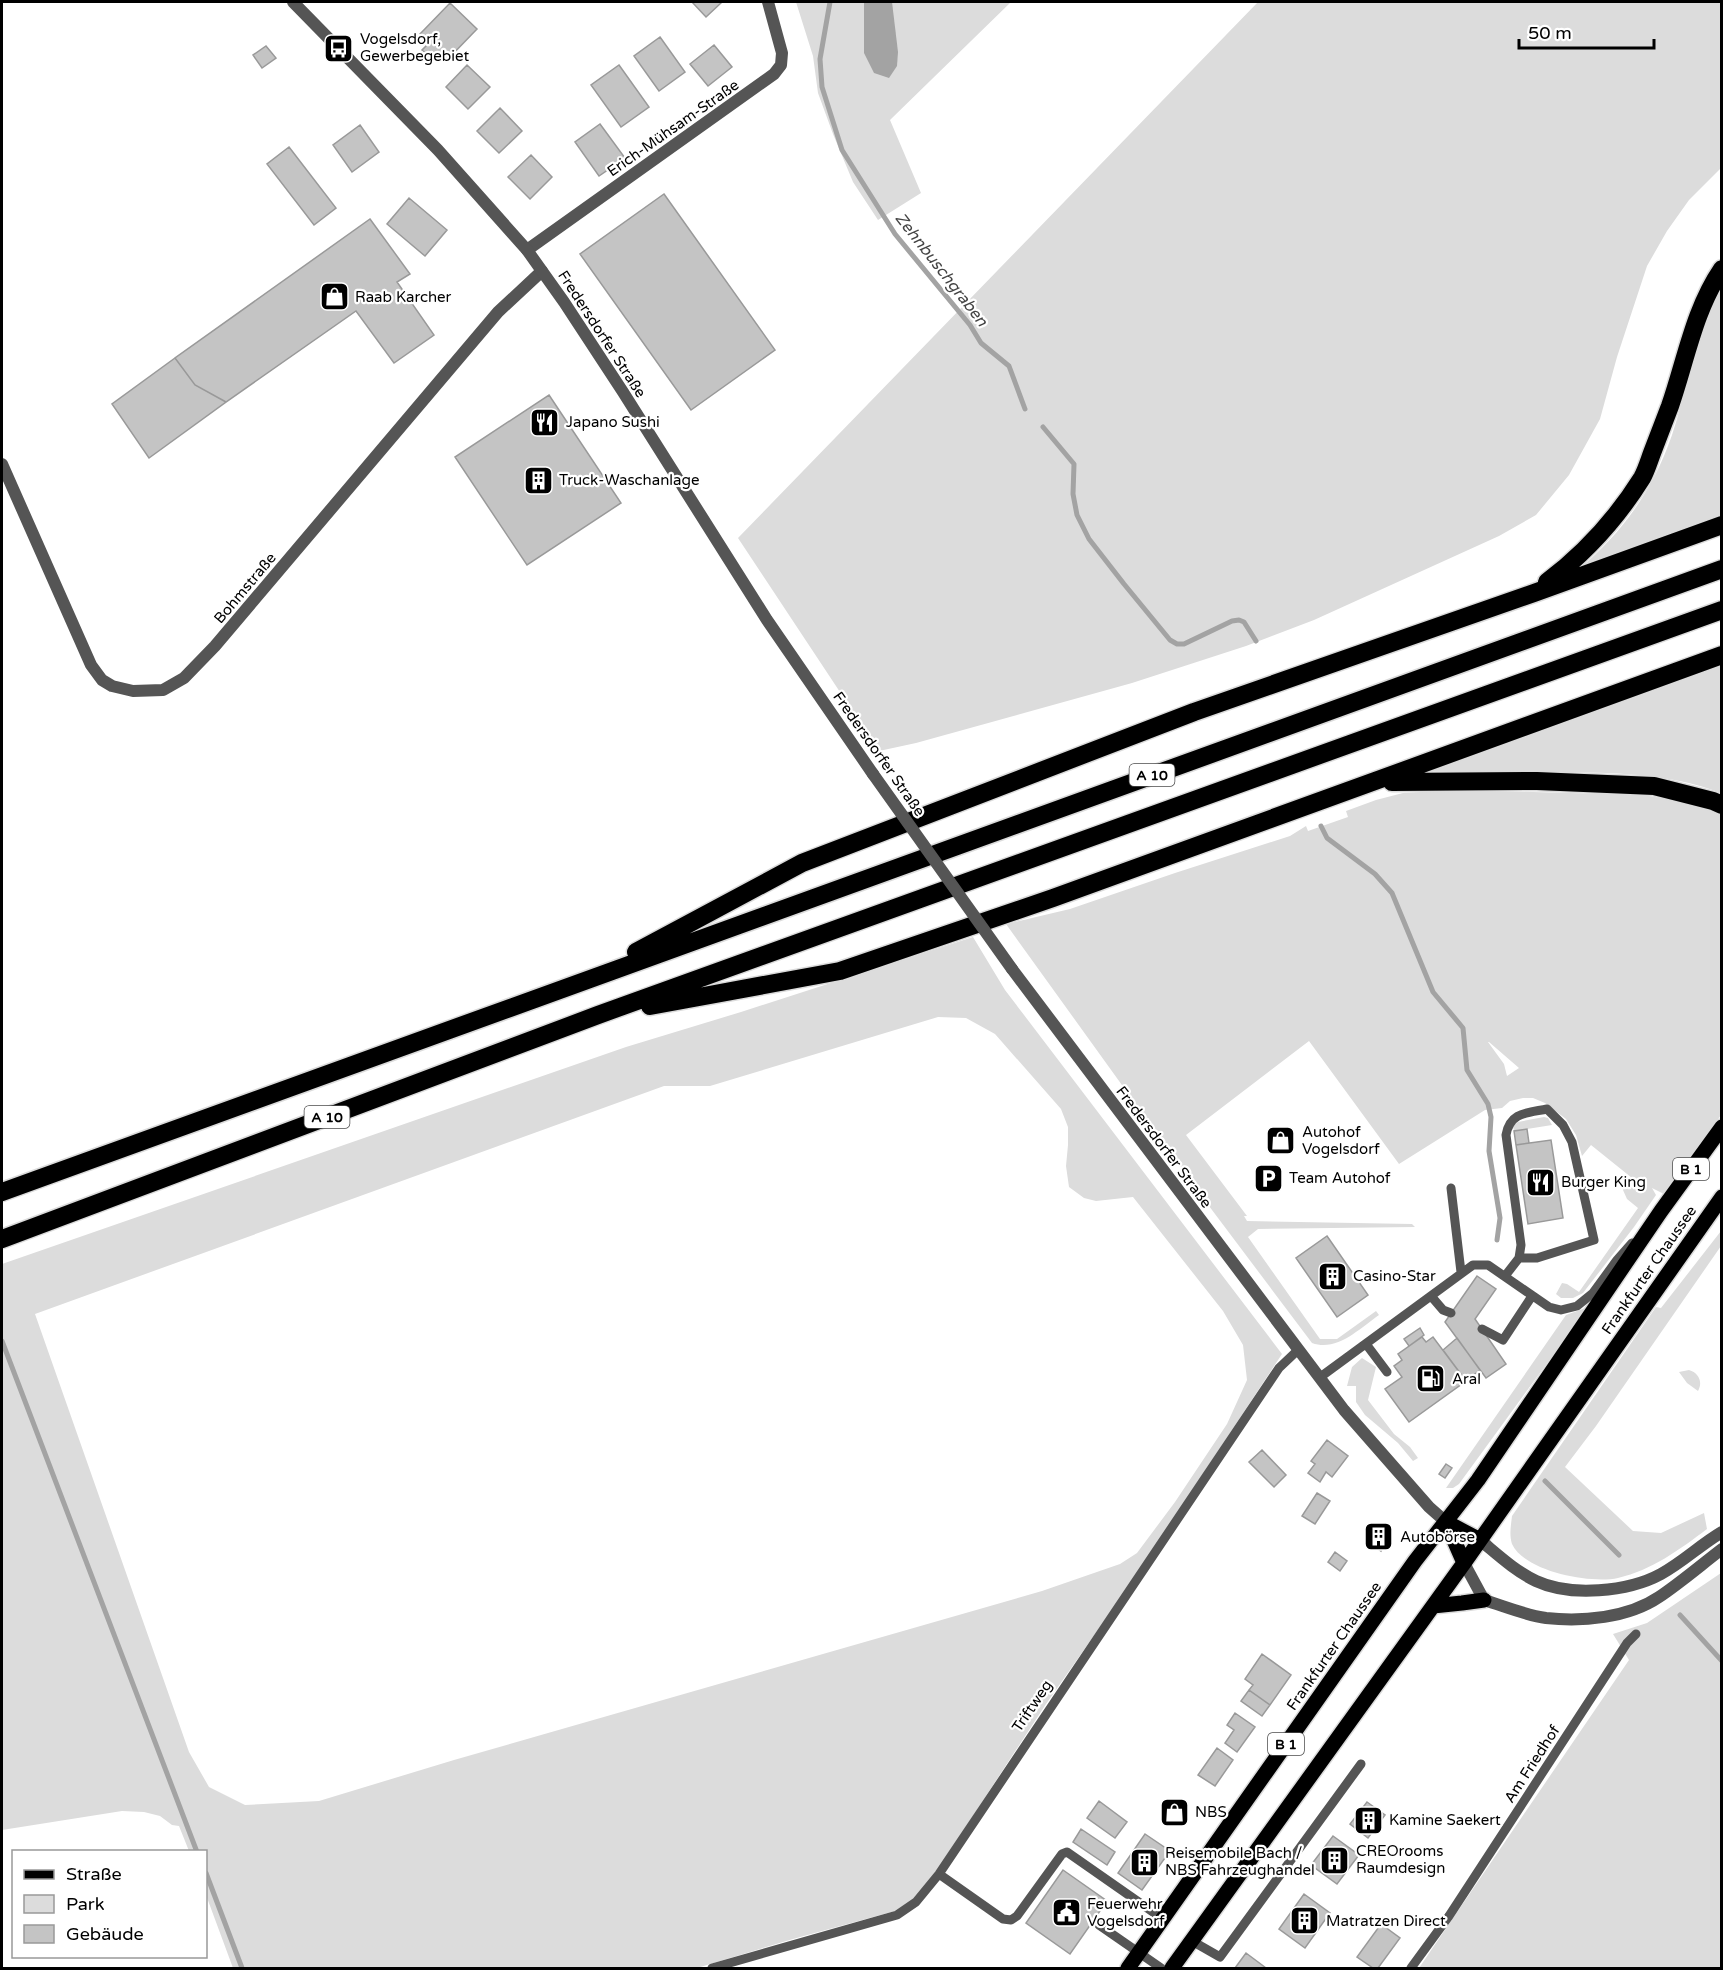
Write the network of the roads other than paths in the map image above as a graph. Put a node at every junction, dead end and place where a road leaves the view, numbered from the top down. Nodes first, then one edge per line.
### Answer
1 (293, 2) edge
2 (768, 2) edge
3 (527, 250) junction
4 (1722, 269) edge
5 (542, 271) junction
6 (2, 464) edge
7 (1722, 525) edge
8 (1722, 569) edge
9 (1534, 593) junction
10 (1722, 610) edge
11 (1722, 655) edge
12 (1375, 782) junction
13 (1722, 805) edge
14 (582, 981) junction
15 (598, 1015) junction
16 (1722, 1127) edge
17 (1451, 1188) dead end
18 (2, 1192) edge
19 (1722, 1197) edge
20 (1661, 1211) junction
21 (2, 1239) edge
22 (1520, 1258) junction
23 (1461, 1272) junction
24 (1505, 1276) junction
25 (1431, 1296) junction
26 (1532, 1296) junction
27 (1451, 1313) dead end
28 (1482, 1329) dead end
29 (1366, 1344) junction
30 (1298, 1350) junction
31 (1387, 1372) dead end
32 (1319, 1378) junction
33 (1446, 1522) junction
34 (1722, 1533) edge
35 (1480, 1540) junction
36 (1722, 1549) edge
37 (1464, 1563) junction
38 (1484, 1600) junction
39 (1432, 1606) junction
40 (1636, 1634) dead end
41 (1361, 1764) dead end
42 (939, 1874) junction
43 (1163, 1919) junction
44 (1099, 1925) dead end
45 (1191, 1941) junction
46 (1139, 1953) junction
47 (712, 1968) edge
48 (1128, 1968) edge
49 (1161, 1968) edge
50 (1172, 1968) edge
51 (1411, 1968) edge

1 - 3 street, Fredersdorfer Straße
2 - 3 street, Erich-Mühsam-Straße
3 - 5 street, Fredersdorfer Straße
4 - 9 highway
5 - 6 street, Bohmstraße
5 - 30 street, Fredersdorfer Straße, bridge
7 - 9 highway
8 - 14 highway, A 10
9 - 14 highway
10 - 15 highway, A 10
11 - 12 highway
12 - 13 highway
12 - 15 highway
14 - 18 highway, A 10
15 - 21 highway, A 10
16 - 20 main road, Frankfurter Chaussee / B 1
17 - 23 lane
19 - 35 main road, Frankfurter Chaussee / B 1
20 - 26 lane
20 - 33 main road, Frankfurter Chaussee / B 1
22 - 22 lane
22 - 24 lane
23 - 24 lane
23 - 25 lane
24 - 26 lane
25 - 27 lane
25 - 29 lane
26 - 28 lane
29 - 31 lane
29 - 32 lane
30 - 32 street, Fredersdorfer Straße
30 - 42 lane, Triftweg
32 - 33 street, Fredersdorfer Straße
33 - 35 main road
33 - 37 main road
33 - 43 main road, Frankfurter Chaussee / B 1
34 - 35 street
35 - 37 main road, Frankfurter Chaussee / B 1
36 - 38 street
37 - 38 street
37 - 39 main road, Frankfurter Chaussee / B 1
38 - 39 main road
39 - 45 main road, Frankfurter Chaussee / B 1
40 - 51 lane, Am Friedhof
41 - 45 lane
42 - 43 lane
42 - 47 lane, Triftweg
43 - 46 main road, Frankfurter Chaussee / B 1
44 - 46 lane
45 - 50 main road, Frankfurter Chaussee / B 1
46 - 48 main road, Frankfurter Chaussee / B 1
46 - 49 lane

